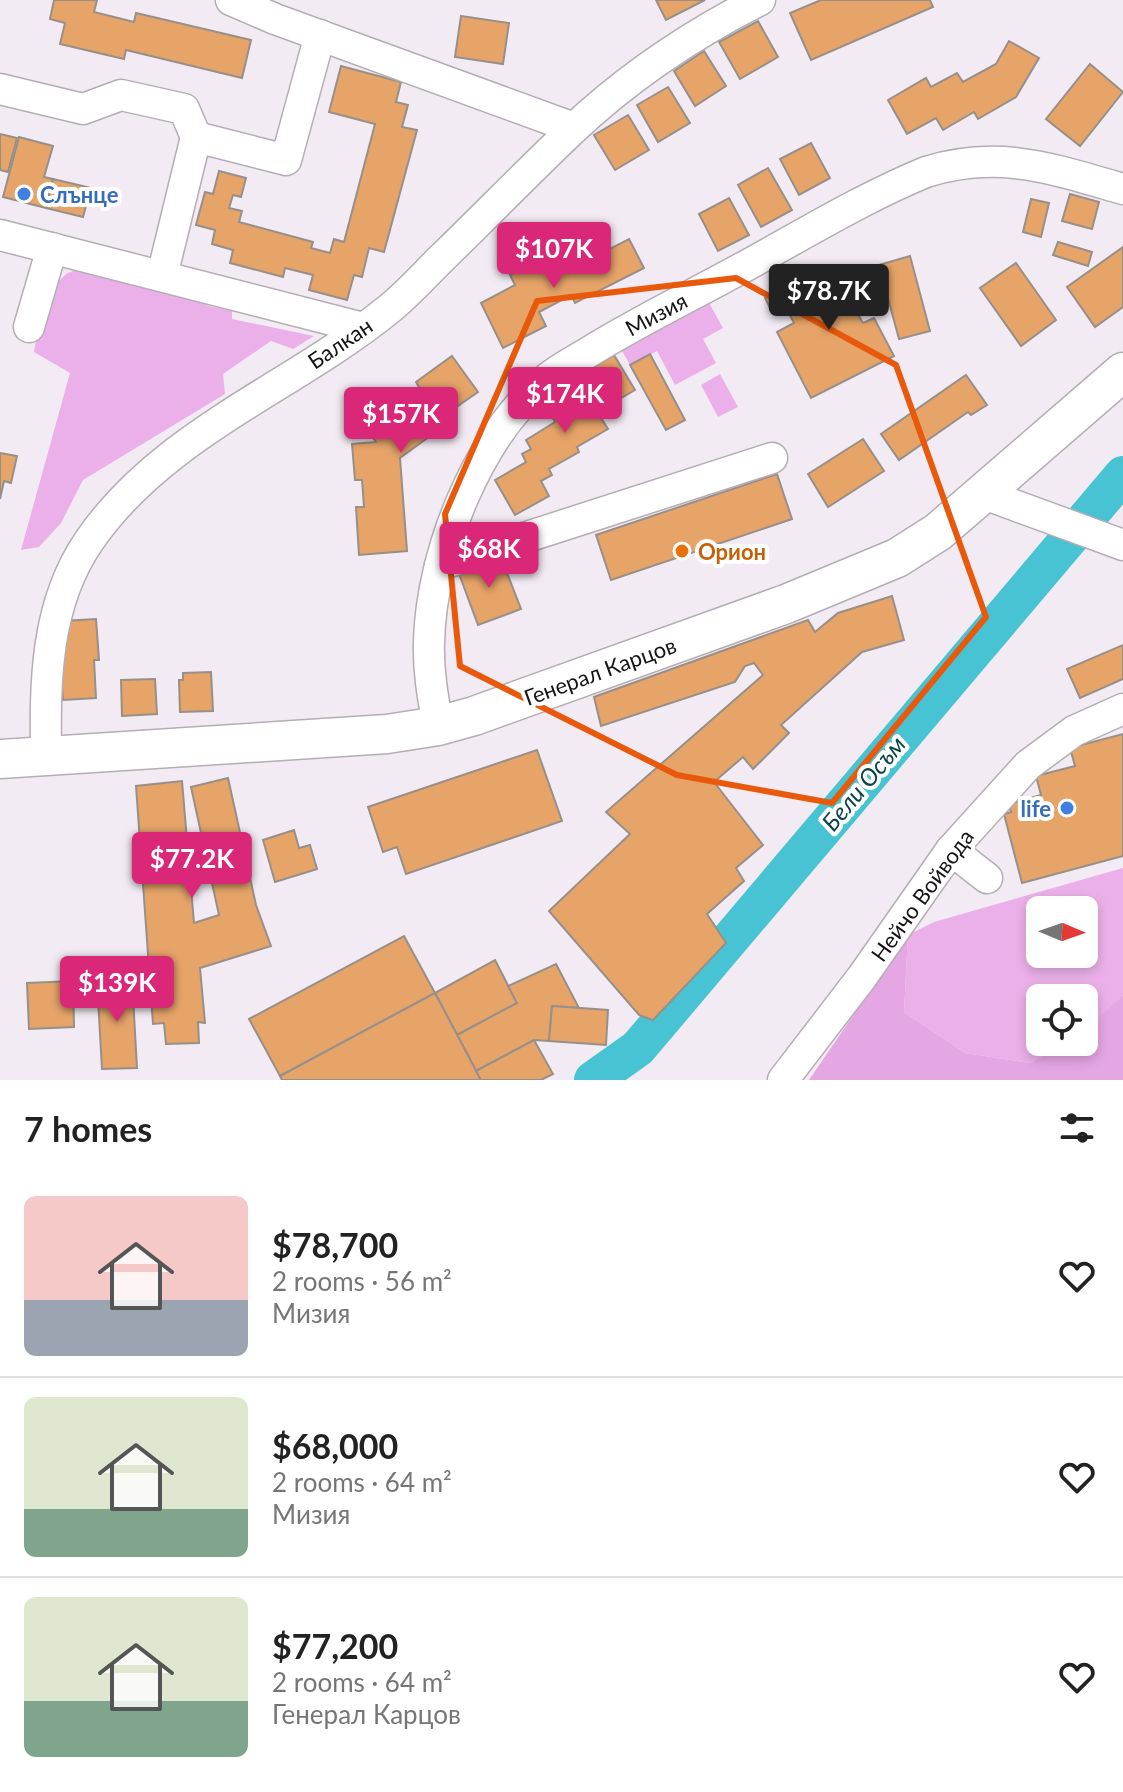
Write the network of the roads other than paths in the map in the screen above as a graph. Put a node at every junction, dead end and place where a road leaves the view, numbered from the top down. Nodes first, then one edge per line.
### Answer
1 (231, 0) edge
2 (760, 0) edge
3 (320, 35) junction
4 (0, 89) edge
5 (574, 128) junction
6 (196, 137) junction
7 (1123, 189) edge
8 (0, 235) edge
9 (52, 248) junction
10 (162, 276) junction
11 (29, 327) dead end
12 (363, 328) junction
13 (1123, 372) edge
14 (772, 458) dead end
15 (984, 494) junction
16 (1123, 545) edge
17 (440, 565) junction
18 (1123, 709) edge
19 (438, 726) junction
20 (46, 757) junction
21 (0, 759) edge
22 (951, 850) junction
23 (987, 878) dead end
24 (783, 1080) edge

1 - 3 street
2 - 5 street, Балкан
3 - 5 street
3 - 6 street
4 - 6 street
5 - 12 street, Балкан
6 - 10 street
7 - 17 street, Мизия
8 - 9 street
9 - 10 street
9 - 11 street
10 - 12 street
12 - 20 street, Балкан
13 - 15 main road, Генерал Карцов
14 - 17 street
15 - 16 street
15 - 19 main road, Генерал Карцов
17 - 19 street, Мизия
18 - 22 street, Нейчо Войвода
19 - 20 main road, Генерал Карцов
20 - 21 main road, Генерал Карцов
22 - 23 street
22 - 24 street, Нейчо Войвода

